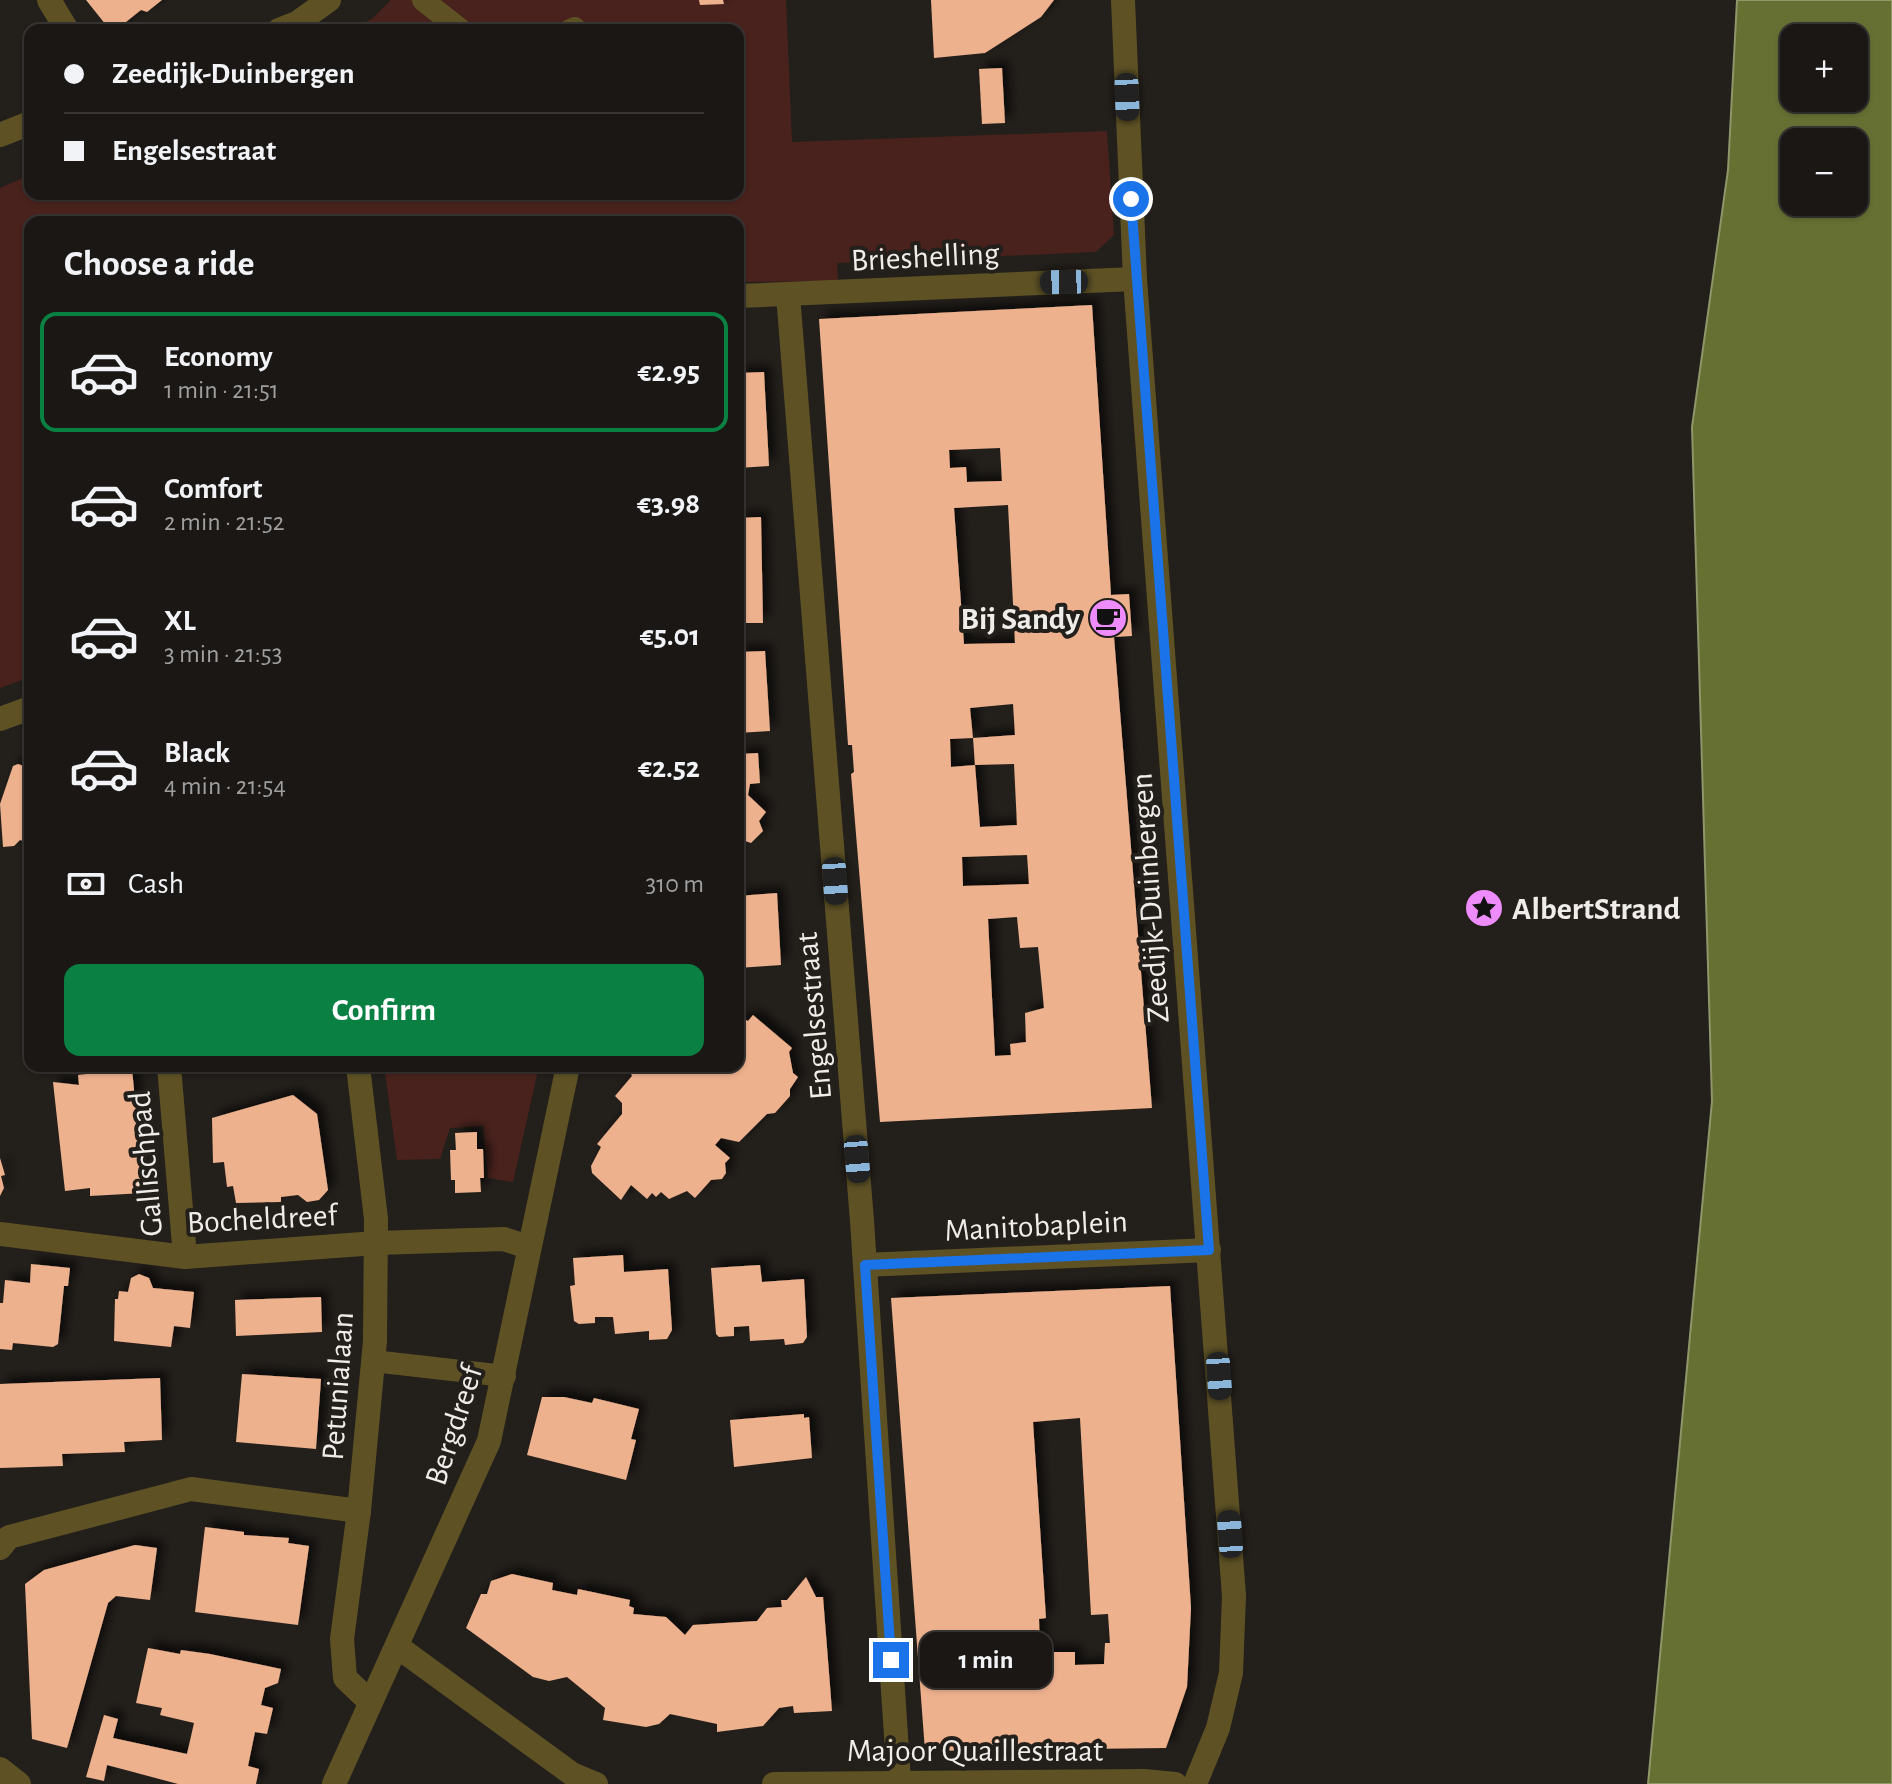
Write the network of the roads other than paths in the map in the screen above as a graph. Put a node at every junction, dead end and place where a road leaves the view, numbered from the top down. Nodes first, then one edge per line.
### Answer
1 (49, 0) edge
2 (329, 0) edge
3 (423, 0) edge
4 (1123, 0) edge
5 (63, 24) edge
6 (294, 24) edge
7 (453, 24) edge
8 (24, 125) edge
9 (0, 135) edge
10 (1135, 279) junction
11 (777, 295) junction
12 (744, 296) edge
13 (24, 710) edge
14 (0, 719) edge
15 (170, 1072) edge
16 (359, 1072) edge
17 (567, 1072) edge
18 (0, 1234) edge
19 (376, 1243) junction
20 (528, 1247) junction
21 (1209, 1250) junction
22 (185, 1257) junction
23 (865, 1265) junction
24 (373, 1361) junction
25 (505, 1376) junction
26 (359, 1511) junction
27 (0, 1548) edge
28 (398, 1647) junction
29 (369, 1701) junction
30 (0, 1769) edge
31 (899, 1781) junction
32 (19, 1784) edge
33 (334, 1784) edge
34 (596, 1784) edge
35 (774, 1784) edge
36 (1175, 1784) edge
37 (1195, 1784) edge

1 - 5 street
2 - 6 street
3 - 7 lane
4 - 10 street, Zeedijk-Duinbergen
8 - 9 street
10 - 11 street, Brieshelling
10 - 21 street, Zeedijk-Duinbergen
11 - 12 street
11 - 23 street, Engelsestraat
13 - 14 street
15 - 22 street, Gallischpad
16 - 19 street, Petunialaan
17 - 20 street, Bergdreef
18 - 22 street, Bocheldreef
19 - 20 street, Bocheldreef
19 - 22 street, Bocheldreef
19 - 24 street, Petunialaan
20 - 25 street, Bergdreef
21 - 23 street, Manitobaplein
21 - 37 street, Zeedijk-Duinbergen
23 - 31 street, Engelsestraat
24 - 25 lane
24 - 26 street, Petunialaan
25 - 28 street, Bergdreef
26 - 27 street
26 - 29 street, Petunialaan
28 - 29 street, Bergdreef
28 - 34 street
29 - 33 street, Bergdreef
30 - 32 street
31 - 35 street, Majoor Quaillestraat
31 - 36 street, Majoor Quaillestraat

